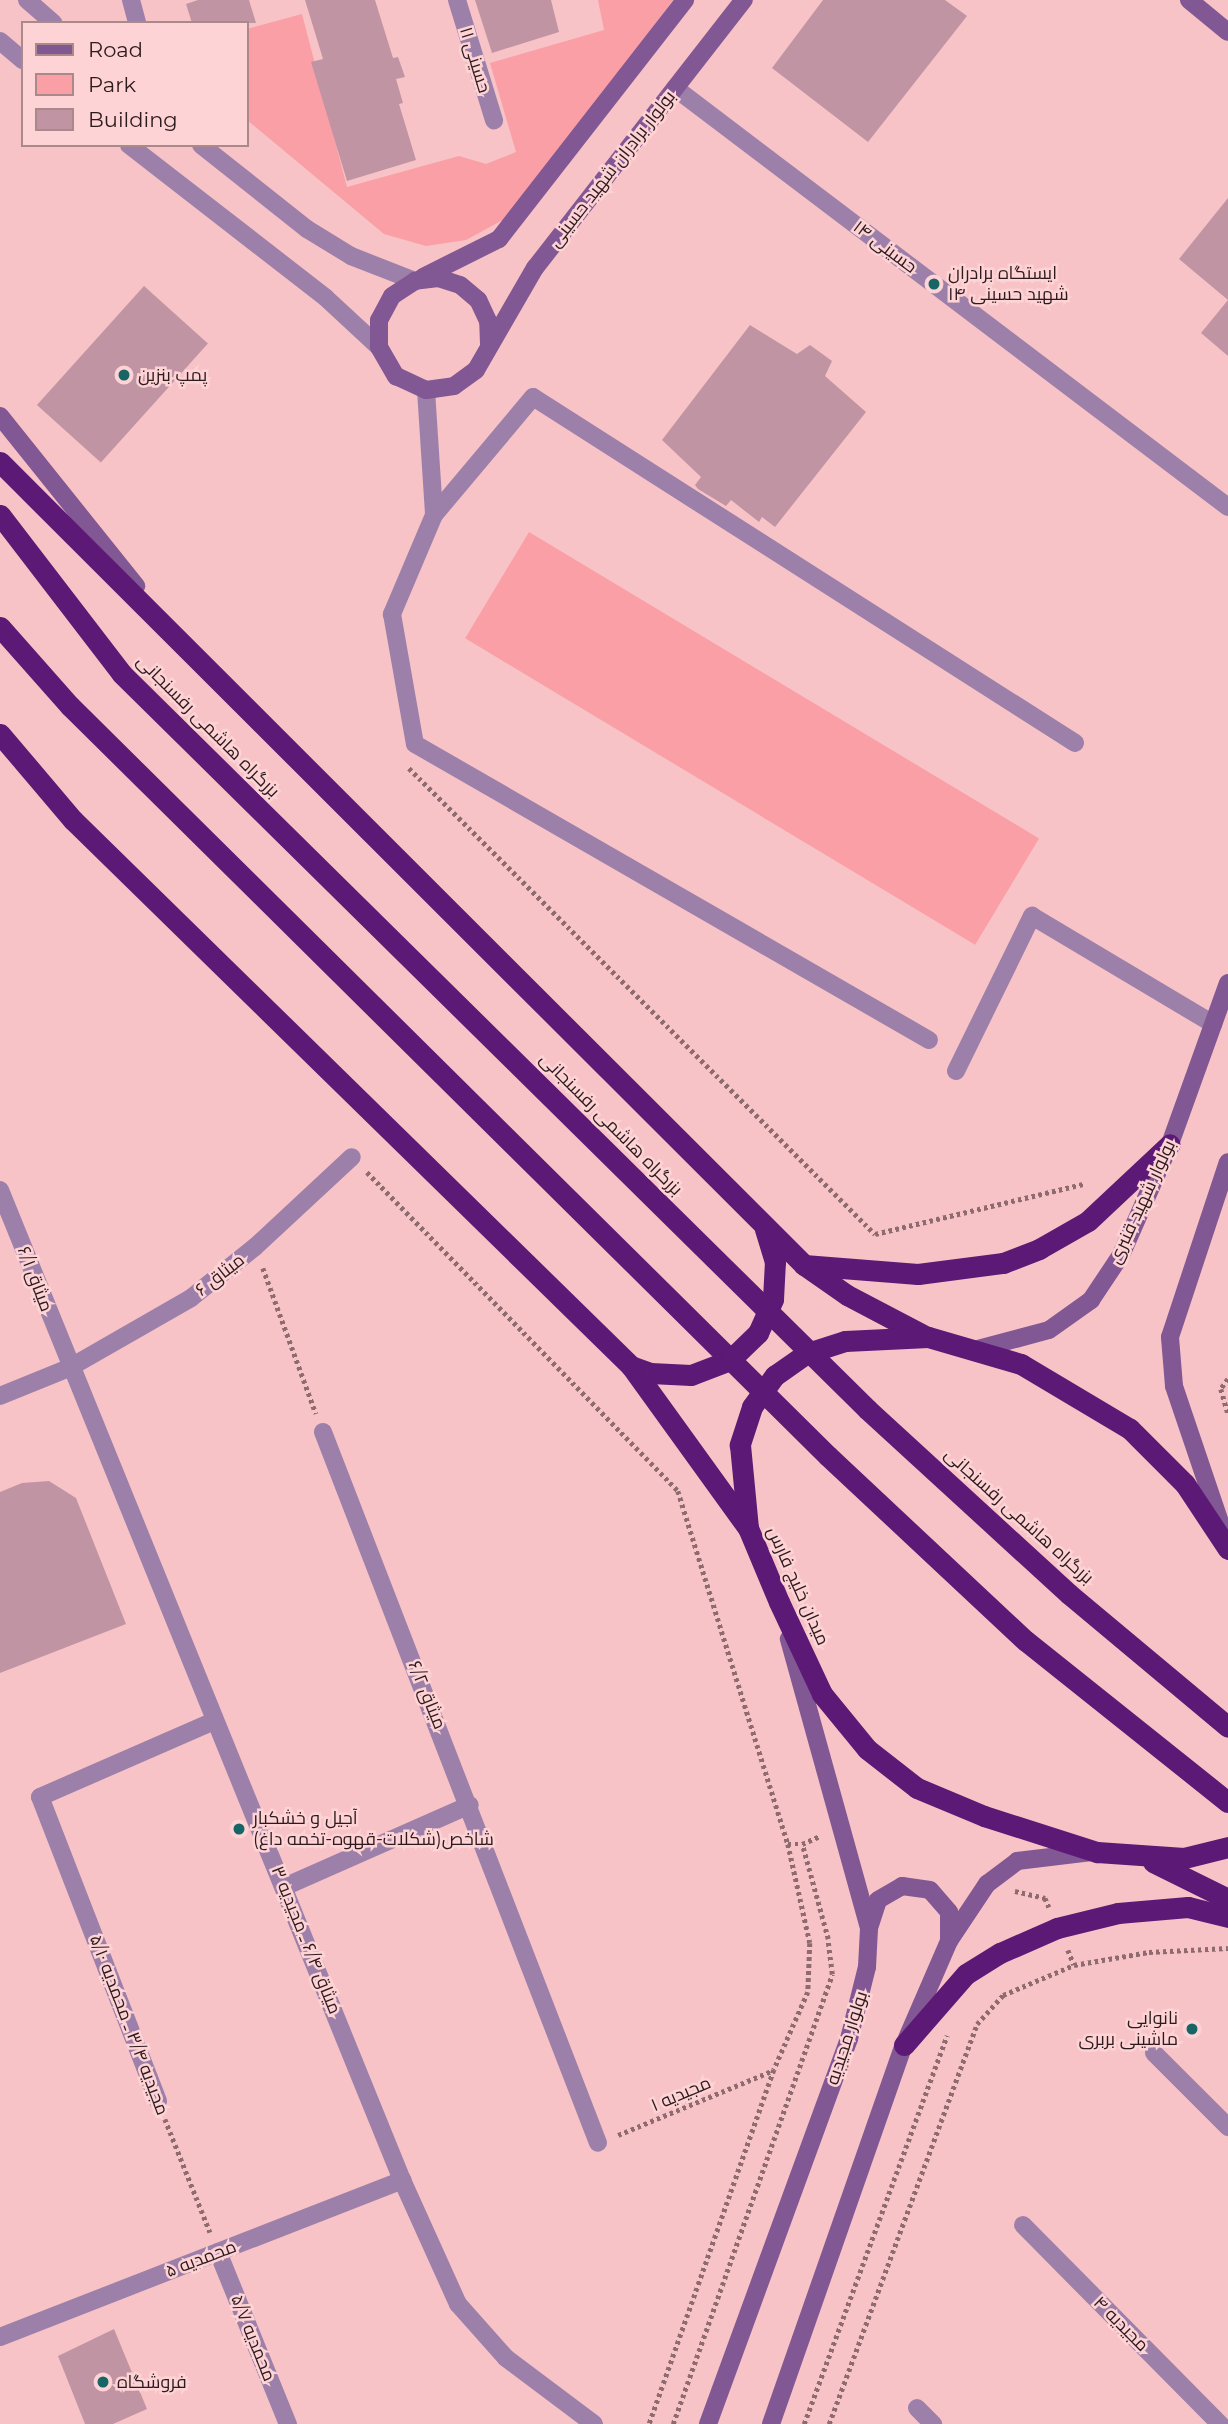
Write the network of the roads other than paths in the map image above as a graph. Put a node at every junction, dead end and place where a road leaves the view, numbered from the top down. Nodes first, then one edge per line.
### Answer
1 (27, 0) edge
2 (131, 0) edge
3 (457, 0) edge
4 (685, 0) edge
5 (744, 0) edge
6 (1189, 0) edge
7 (51, 21) edge
8 (136, 21) edge
9 (1228, 32) edge
10 (0, 41) edge
11 (21, 58) edge
12 (675, 88) junction
13 (494, 120) dead end
14 (132, 147) edge
15 (204, 147) edge
16 (415, 281) junction
17 (488, 344) junction
18 (379, 347) junction
19 (426, 390) junction
20 (0, 415) edge
21 (0, 462) edge
22 (1228, 507) edge
23 (0, 515) edge
24 (434, 515) junction
25 (0, 627) edge
26 (178, 638) junction
27 (0, 734) edge
28 (1076, 743) dead end
29 (1228, 983) edge
30 (1213, 1024) junction
31 (929, 1040) dead end
32 (956, 1071) dead end
33 (1170, 1144) junction
34 (352, 1157) road end
35 (1228, 1162) edge
36 (0, 1190) edge
37 (764, 1227) junction
38 (804, 1265) junction
39 (928, 1337) junction
40 (978, 1349) junction
41 (631, 1366) junction
42 (69, 1368) junction
43 (0, 1396) edge
44 (323, 1432) road end
45 (748, 1528) junction
46 (1228, 1548) edge
47 (779, 1602) junction
48 (214, 1721) junction
49 (1228, 1727) edge
50 (1228, 1802) edge
51 (470, 1805) junction
52 (1228, 1847) edge
53 (1097, 1852) junction
54 (1145, 1858) junction
55 (284, 1886) junction
56 (1228, 1899) edge
57 (1228, 1917) edge
58 (869, 1927) junction
59 (949, 1941) junction
60 (904, 2045) junction
61 (1154, 2053) dead end
62 (158, 2101) road end
63 (1228, 2127) edge
64 (598, 2143) road end
65 (402, 2180) junction
66 (1023, 2225) dead end
67 (218, 2252) junction
68 (0, 2337) edge
69 (917, 2408) dead end
70 (288, 2424) edge
71 (594, 2424) edge
72 (708, 2424) edge
73 (771, 2424) edge
74 (933, 2424) edge
75 (1220, 2424) edge

1 - 7 street
2 - 8 street
3 - 13 street, حسینی ۱۱
4 - 16 main road
5 - 12 main road, بولوار برادران شهید حسینی
6 - 9 main road
10 - 11 street
12 - 17 main road, بولوار برادران شهید حسینی
12 - 22 street, حسینی ۱۴
14 - 18 street
15 - 16 street
16 - 17 main road
16 - 18 main road
17 - 19 main road
18 - 19 main road
19 - 24 street
20 - 26 main road
21 - 26 highway, بزرگراه هاشمی رفسنجانی
23 - 49 highway, بزرگراه هاشمی رفسنجانی
24 - 28 street
24 - 31 street
25 - 50 highway
26 - 37 highway, بزرگراه هاشمی رفسنجانی
27 - 41 highway
29 - 30 main road, بولوار شهید قنبری
30 - 32 street
30 - 33 main road, بولوار شهید قنبری
33 - 38 highway
33 - 40 main road, بولوار شهید قنبری
34 - 42 street, میثاق ۶
35 - 46 main road
36 - 42 street, میثاق ۶/۱
37 - 38 highway, بزرگراه هاشمی رفسنجانی
37 - 41 highway
38 - 39 highway, بزرگراه هاشمی رفسنجانی
39 - 40 highway, میدان خلیج فارس
39 - 45 highway, میدان خلیج فارس
40 - 46 highway, میدان خلیج فارس
41 - 45 highway
42 - 43 street, میثاق ۶
42 - 48 street, میثاق ۶/۴ ـ مجیدیه ۳
44 - 51 street, میثاق ۶/۲
45 - 47 highway, میدان خلیج فارس
47 - 53 highway, میدان خلیج فارس
47 - 58 main road, بولوار مجیدیه
48 - 55 street, میثاق ۶/۴ ـ مجیدیه ۳
48 - 62 street, مجیدیه ۳/۴ ـ محمدیه ۵/۱۰
51 - 55 street
51 - 64 street, میثاق ۶/۲
52 - 54 highway, میدان خلیج فارس
53 - 54 highway, میدان خلیج فارس
53 - 59 main road
54 - 56 highway
55 - 65 street, میثاق ۶/۴ ـ مجیدیه ۳
57 - 60 highway
58 - 59 main road
58 - 72 main road, بولوار مجیدیه
59 - 60 main road
60 - 73 main road
61 - 63 street
65 - 67 street, محمدیه ۵
65 - 71 street, میثاق ۶/۴ ـ مجیدیه ۳
66 - 75 street, مجیدیه ۴
67 - 68 street, محمدیه ۵
67 - 70 street, محمدیه ۵/۷
69 - 74 street

